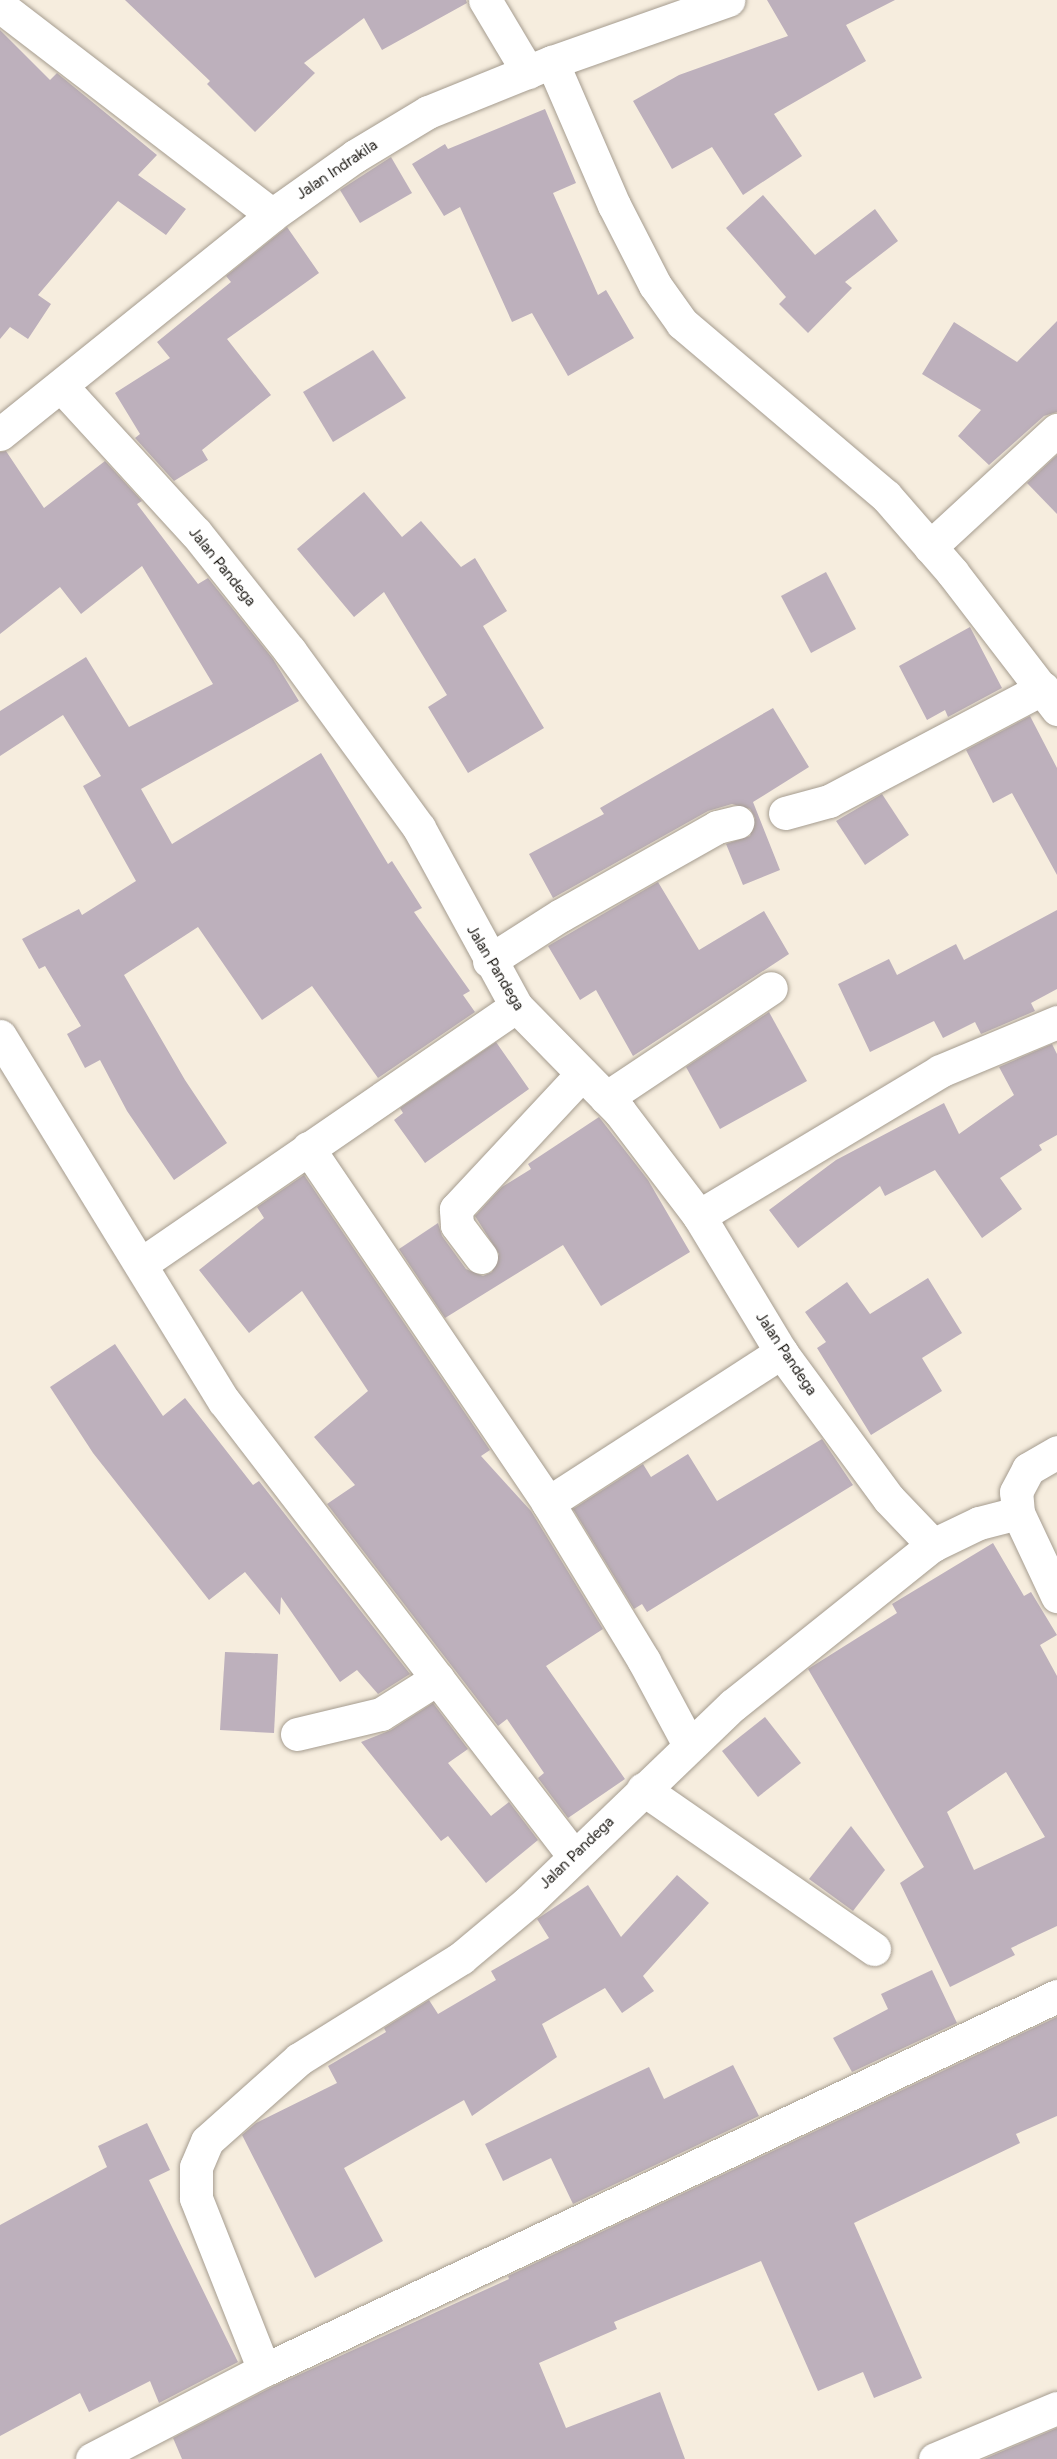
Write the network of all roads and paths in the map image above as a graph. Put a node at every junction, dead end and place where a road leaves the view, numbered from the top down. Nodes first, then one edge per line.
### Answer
1 (485, 0) edge
2 (728, 0) edge
3 (0, 6) edge
4 (540, 67) junction
5 (272, 215) junction
6 (62, 387) junction
7 (1057, 430) edge
8 (0, 434) edge
9 (930, 546) junction
10 (1050, 699) edge
11 (785, 813) dead end
12 (737, 822) dead end
13 (489, 961) junction
14 (771, 988) dead end
15 (516, 1006) junction
16 (1057, 1022) edge
17 (0, 1036) edge
18 (582, 1074) junction
19 (606, 1098) junction
20 (308, 1148) junction
21 (699, 1216) junction
22 (481, 1257) dead end
23 (141, 1264) junction
24 (781, 1352) junction
25 (1057, 1452) edge
26 (548, 1503) junction
27 (1018, 1513) junction
28 (933, 1545) junction
29 (1057, 1596) edge
30 (438, 1678) junction
31 (297, 1734) dead end
32 (689, 1745) junction
33 (643, 1789) junction
34 (573, 1855) junction
35 (874, 1949) dead end
36 (1057, 1996) edge
37 (264, 2370) junction
38 (1057, 2408) edge
39 (92, 2459) edge
40 (935, 2459) edge

1 - 4 street
2 - 4 street, Jalan Indrakila
3 - 5 street
4 - 5 street, Jalan Indrakila
4 - 9 street
5 - 6 street, Jalan Indrakila
6 - 8 street, Jalan Indrakila
6 - 13 street, Jalan Pandega
7 - 9 street
9 - 10 street
10 - 11 street
12 - 13 street
13 - 15 street, Jalan Pandega
14 - 19 street
15 - 18 street, Jalan Pandega
15 - 20 street
16 - 21 street
17 - 23 street
18 - 19 street, Jalan Pandega
18 - 22 street
19 - 21 street, Jalan Pandega
20 - 23 street
20 - 26 street
21 - 24 street, Jalan Pandega
23 - 30 street
24 - 26 street
24 - 28 street, Jalan Pandega
25 - 27 street
26 - 32 street
27 - 28 street, Jalan Pandega
27 - 29 street
28 - 32 street, Jalan Pandega
30 - 31 street
30 - 34 street
32 - 33 street, Jalan Pandega
33 - 34 street, Jalan Pandega
33 - 35 street
34 - 37 street, Jalan Pandega
36 - 37 street
37 - 39 street
38 - 40 street

